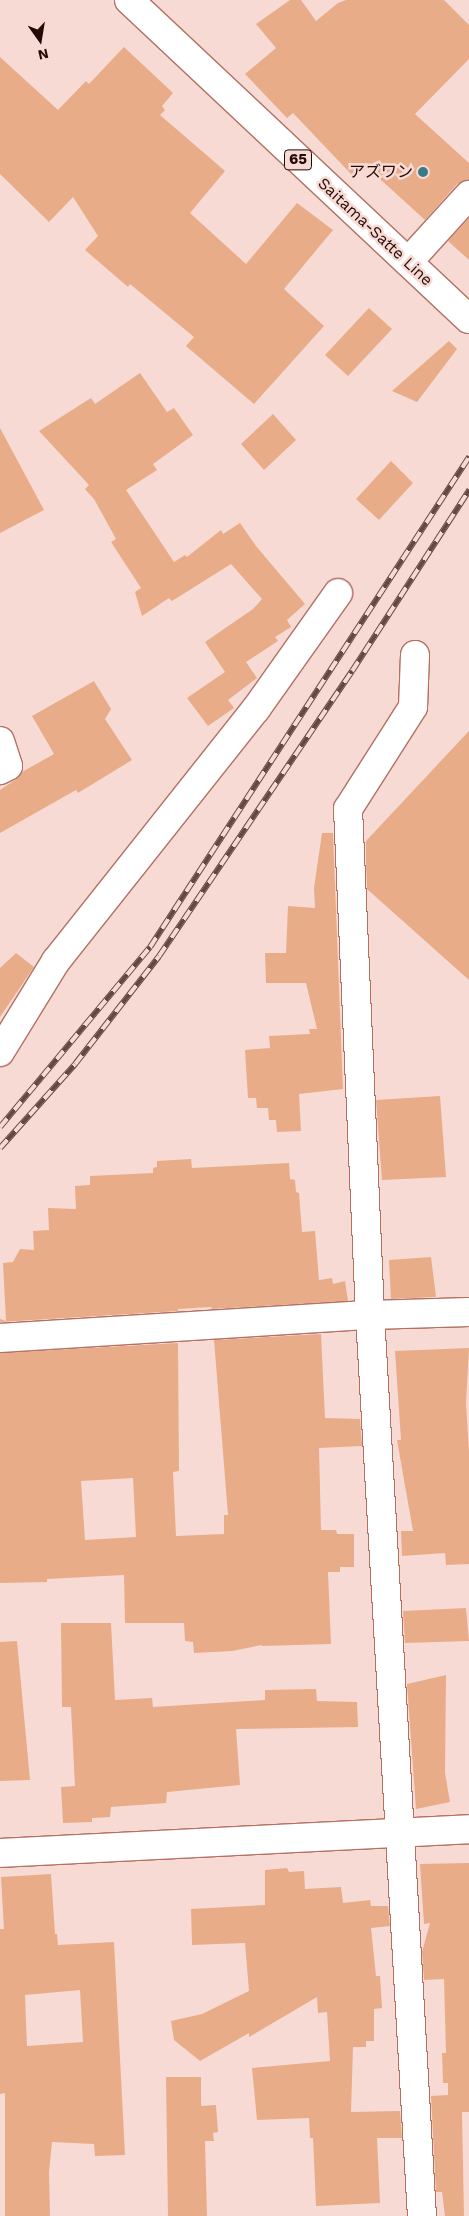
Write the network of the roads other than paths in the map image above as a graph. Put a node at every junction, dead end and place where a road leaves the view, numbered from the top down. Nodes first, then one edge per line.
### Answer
1 (129, 0) edge
2 (469, 195) edge
3 (408, 262) junction
4 (469, 319) edge
5 (338, 593) dead end
6 (415, 655) dead end
7 (0, 741) edge
8 (0, 770) edge
9 (0, 1052) edge
10 (469, 1312) edge
11 (370, 1315) junction
12 (0, 1338) edge
13 (469, 1829) edge
14 (400, 1833) junction
15 (0, 1852) edge
16 (422, 2216) edge

1 - 3 street, Saitama-Satte Line / 65
2 - 3 street
3 - 4 street, Saitama-Satte Line / 65
5 - 9 street
6 - 11 street
7 - 8 street
10 - 11 street
11 - 12 street
11 - 14 street
13 - 14 street
14 - 15 street
14 - 16 street

